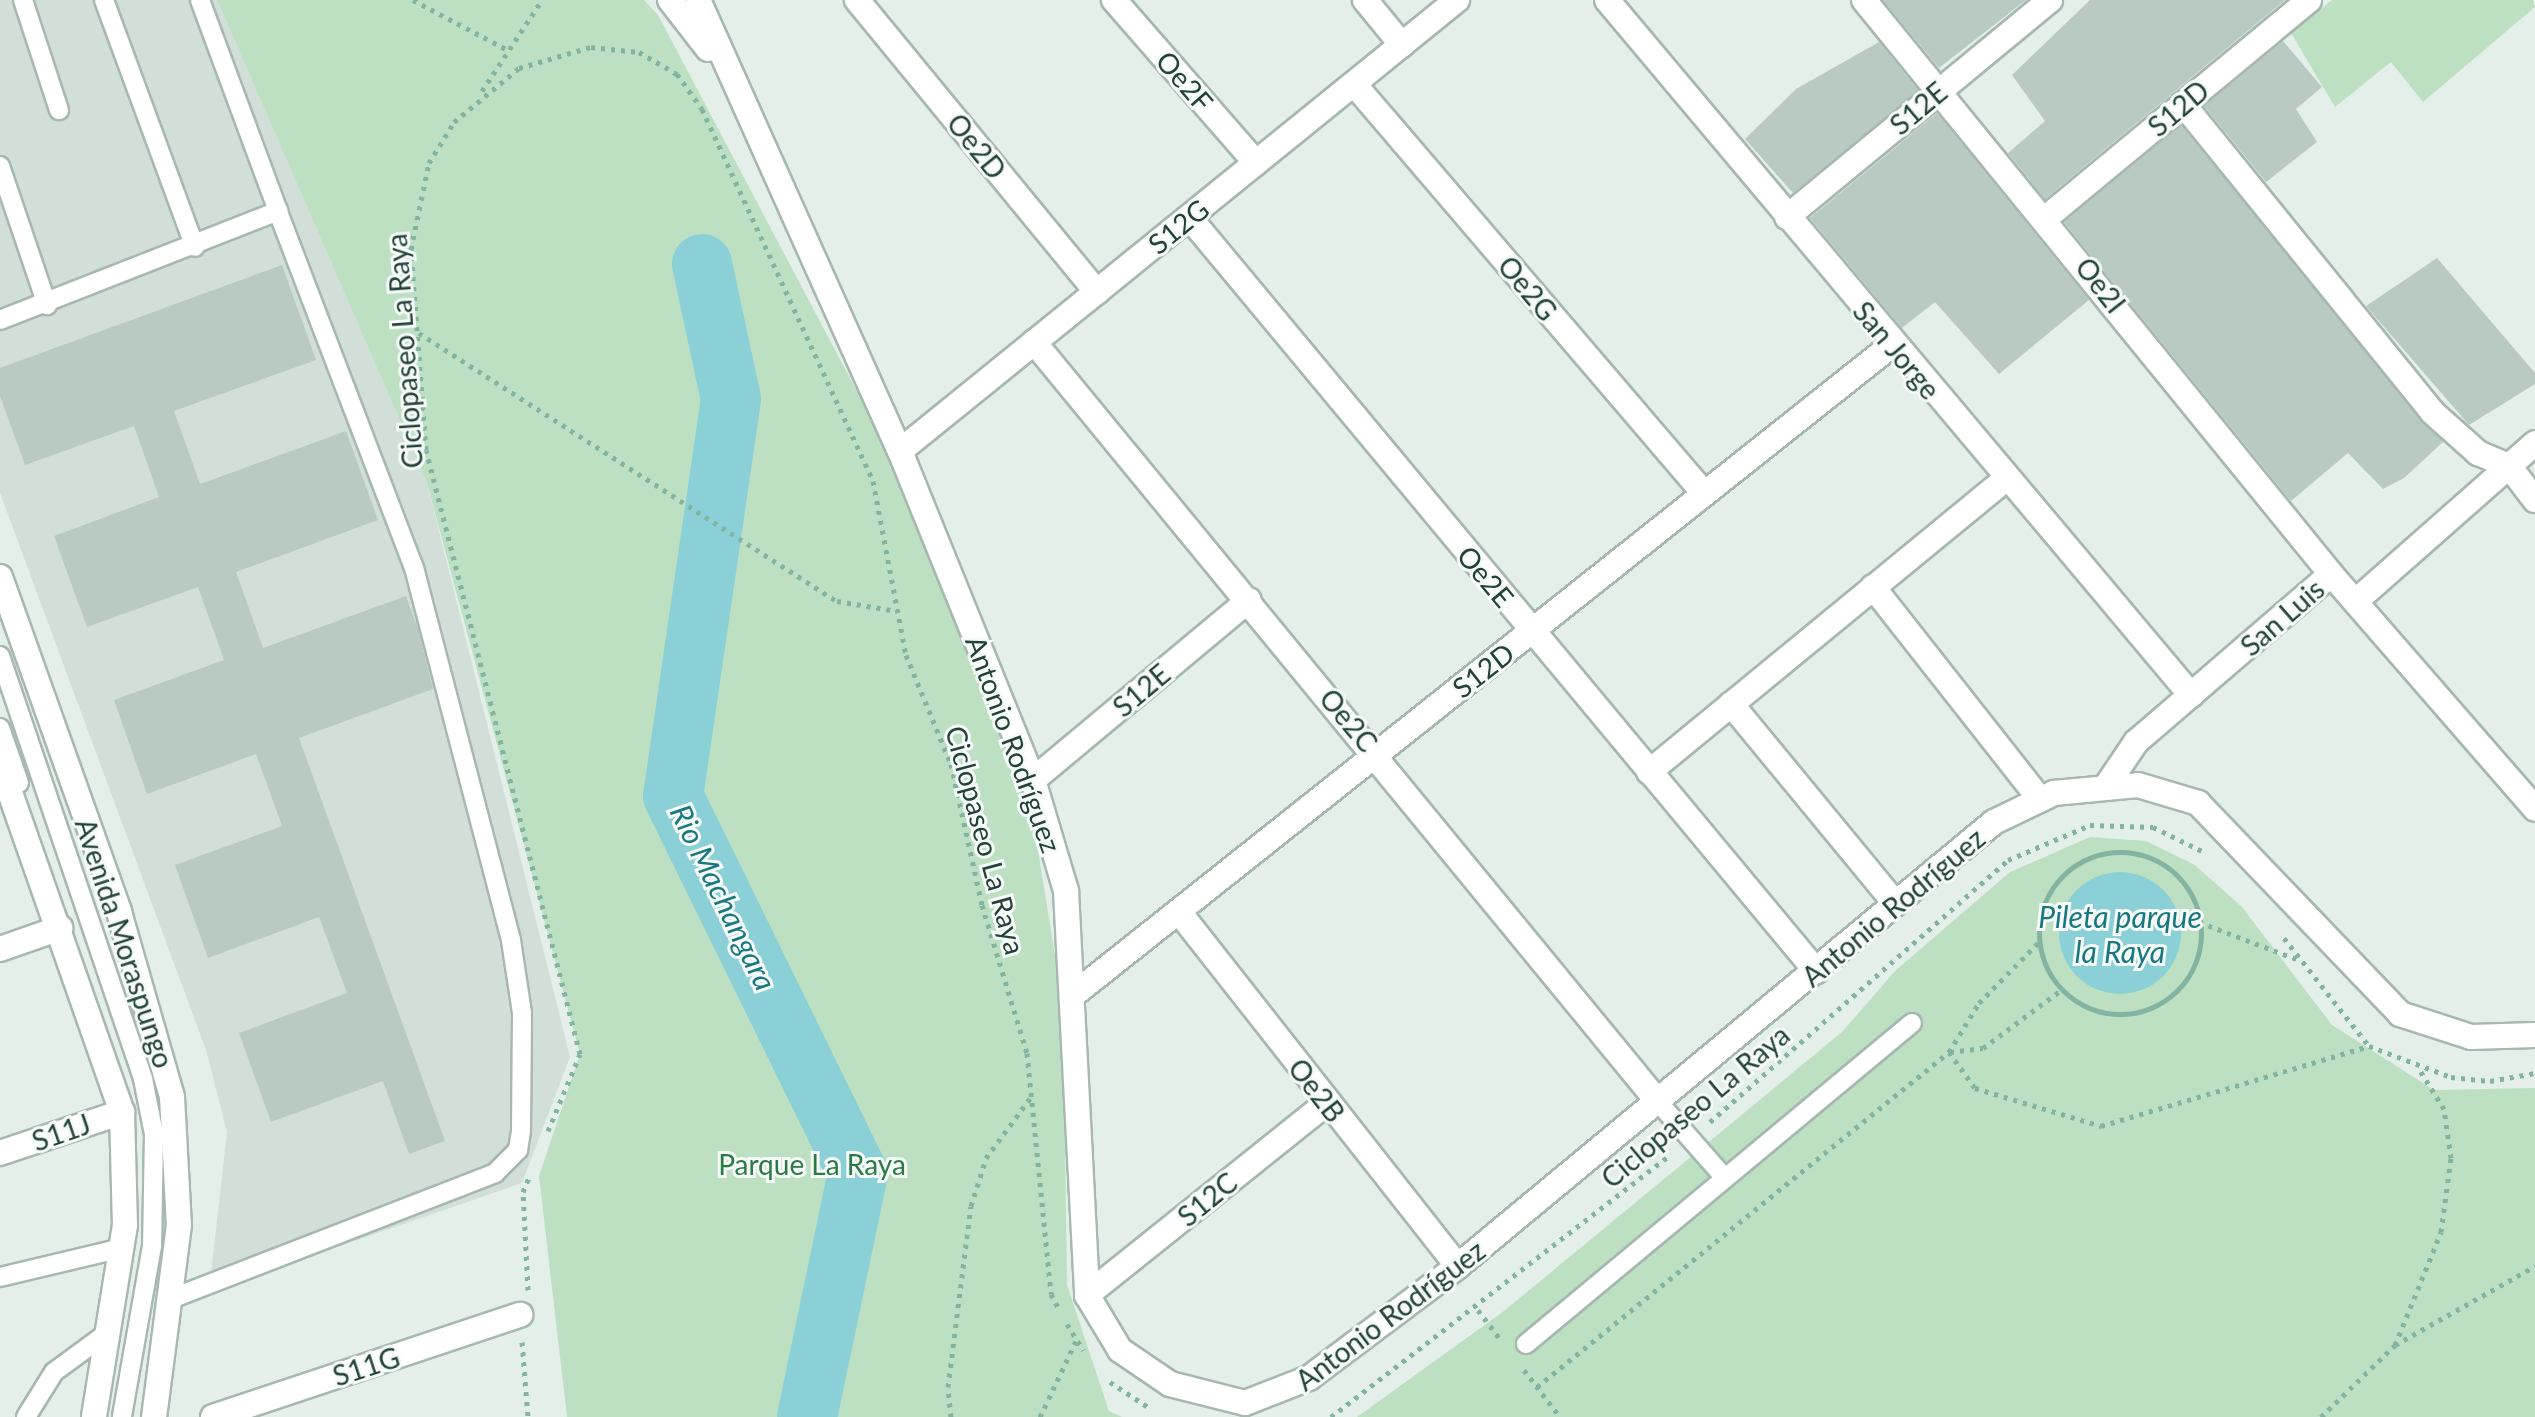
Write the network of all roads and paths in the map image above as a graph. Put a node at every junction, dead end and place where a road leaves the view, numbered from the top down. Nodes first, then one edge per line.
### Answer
1 (23, 0) edge
2 (104, 0) edge
3 (200, 0) edge
4 (413, 0) edge
5 (542, 0) edge
6 (670, 0) edge
7 (698, 0) edge
8 (857, 0) edge
9 (1114, 0) edge
10 (1365, 0) edge
11 (1457, 0) edge
12 (1607, 0) edge
13 (1864, 0) edge
14 (2050, 0) edge
15 (2309, 0) edge
16 (1402, 45) junction
17 (506, 49) junction
18 (727, 73) junction
19 (1354, 84) junction
20 (1942, 89) junction
21 (482, 92) junction
22 (2183, 104) junction
23 (59, 110) dead end
24 (1256, 163) junction
25 (0, 166) edge
26 (278, 211) junction
27 (1189, 217) junction
28 (1787, 217) junction
29 (2047, 217) junction
30 (195, 247) junction
31 (1097, 292) junction
32 (47, 305) junction
33 (0, 320) edge
34 (419, 333) junction
35 (1034, 342) junction
36 (1892, 345) junction
37 (2535, 443) edge
38 (900, 451) junction
39 (2509, 466) junction
40 (2006, 479) junction
41 (1703, 492) junction
42 (2535, 500) edge
43 (2331, 574) junction
44 (0, 577) edge
45 (1873, 587) junction
46 (1249, 600) junction
47 (2356, 601) junction
48 (897, 611) junction
49 (1532, 632) junction
50 (0, 656) edge
51 (2191, 695) junction
52 (1731, 704) junction
53 (0, 728) edge
54 (1378, 754) junction
55 (0, 764) edge
56 (1649, 772) junction
57 (1033, 780) junction
58 (2107, 785) junction
59 (2040, 799) junction
60 (2535, 809) edge
61 (2213, 857) dead end
62 (1896, 904) junction
63 (1179, 912) junction
64 (2199, 922) junction
65 (60, 928) junction
66 (2277, 929) dead end
67 (2039, 942) junction
68 (0, 949) edge
69 (2300, 960) junction
70 (1816, 971) junction
71 (2061, 990) junction
72 (1073, 995) junction
73 (1912, 1023) dead end
74 (2535, 1035) edge
75 (2369, 1046) junction
76 (1949, 1052) junction
77 (2420, 1071) junction
78 (2535, 1073) edge
79 (1031, 1096) junction
80 (1327, 1103) junction
81 (1659, 1103) junction
82 (122, 1112) junction
83 (546, 1137) dead end
84 (1690, 1138) junction
85 (0, 1153) edge
86 (535, 1165) dead end
87 (1725, 1178) junction
88 (122, 1248) junction
89 (1458, 1266) junction
90 (2535, 1266) edge
91 (0, 1277) edge
92 (1087, 1295) junction
93 (168, 1300) junction
94 (520, 1315) junction
95 (107, 1333) junction
96 (1076, 1341) junction
97 (1526, 1344) dead end
98 (2395, 1345) junction
99 (1095, 1365) dead end
100 (1104, 1377) dead end
101 (1537, 1387) dead end
102 (1154, 1410) dead end
103 (26, 1417) edge
104 (94, 1417) edge
105 (101, 1417) edge
106 (122, 1417) edge
107 (154, 1417) edge
108 (213, 1417) edge
109 (528, 1417) edge
110 (951, 1417) edge
111 (1040, 1417) edge
112 (1331, 1417) edge
113 (2321, 1417) edge

1 - 23 lane
2 - 30 lane
3 - 26 lane
4 - 17 path
5 - 17 path
6 - 18 street, Antonio Rodríguez
7 - 18 street, Antonio Rodríguez
8 - 31 street, Oe2D
9 - 24 street, Oe2F
10 - 16 street
11 - 16 street, S12G
12 - 28 street, San Jorge
13 - 20 street, Oe2I
14 - 20 street, S12E
15 - 22 street, S12D
16 - 19 street, S12G
17 - 21 path
18 - 38 street, Antonio Rodríguez
19 - 24 street, S12G
19 - 41 street, Oe2G
20 - 28 street, S12E
20 - 29 street, Oe2I
21 - 34 path, Ciclopaseo La Raya
21 - 48 path, Ciclopaseo La Raya
22 - 29 street, S12D
22 - 39 street
24 - 27 street, S12G
25 - 32 lane
26 - 30 lane
26 - 93 lane
27 - 31 street, S12G
27 - 49 street, Oe2E
28 - 36 street, San Jorge
29 - 43 street, Oe2I
30 - 32 lane
31 - 35 street, S12G
32 - 33 lane
34 - 48 path
34 - 83 path, Ciclopaseo La Raya
35 - 38 street, S12G
35 - 46 street, Oe2C
36 - 40 street, San Jorge
36 - 41 street, S12D
37 - 39 street, San Luis
38 - 57 street, Antonio Rodríguez
39 - 42 street
39 - 47 street, San Luis
40 - 45 street
40 - 51 street, San Jorge
41 - 49 street, S12D
43 - 47 street, San Luis
43 - 51 street, San Luis
44 - 93 street, Avenida Moraspungo
45 - 52 street
45 - 59 street
46 - 54 street, Oe2C
46 - 57 street, S12E
47 - 60 street
48 - 79 path, Ciclopaseo La Raya
49 - 54 street, S12D
49 - 56 street, Oe2E
50 - 106 lane
51 - 58 street, San Luis
52 - 56 street
52 - 62 street
53 - 105 lane
54 - 63 street, S12D
54 - 81 street, Oe2C
55 - 65 street, Avenida Moraspungo
56 - 70 street, Oe2E
57 - 72 street, Antonio Rodríguez
58 - 59 street, Antonio Rodríguez
58 - 74 street, Antonio Rodríguez
59 - 62 street, Antonio Rodríguez
61 - 84 path, Ciclopaseo La Raya
62 - 70 street, Antonio Rodríguez
63 - 72 street, S12D
63 - 80 street, Oe2B
64 - 67 path
64 - 69 path
64 - 71 path
65 - 68 street
65 - 82 street, Avenida Moraspungo
66 - 69 path
67 - 71 path
67 - 76 path
69 - 75 path
70 - 81 street, Antonio Rodríguez
71 - 76 path
72 - 92 street, Antonio Rodríguez
73 - 87 lane
75 - 76 path
75 - 77 path
76 - 101 path
77 - 78 path
77 - 98 path
79 - 96 path, Ciclopaseo La Raya
79 - 110 path
80 - 89 street, Oe2B
80 - 92 street, S12C
81 - 84 lane
81 - 89 street, Antonio Rodríguez
82 - 85 street, S11J
82 - 88 street, Avenida Moraspungo
84 - 87 lane
84 - 112 path, Ciclopaseo La Raya
86 - 94 path
87 - 97 lane
88 - 91 lane
88 - 95 street, Avenida Moraspungo
89 - 92 street, Antonio Rodríguez
90 - 98 path
93 - 107 street, Avenida Moraspungo
94 - 108 street, S11G
94 - 109 path
95 - 103 lane
95 - 104 street, Avenida Moraspungo
96 - 99 path, Ciclopaseo La Raya
96 - 111 path
98 - 113 path
100 - 102 path

